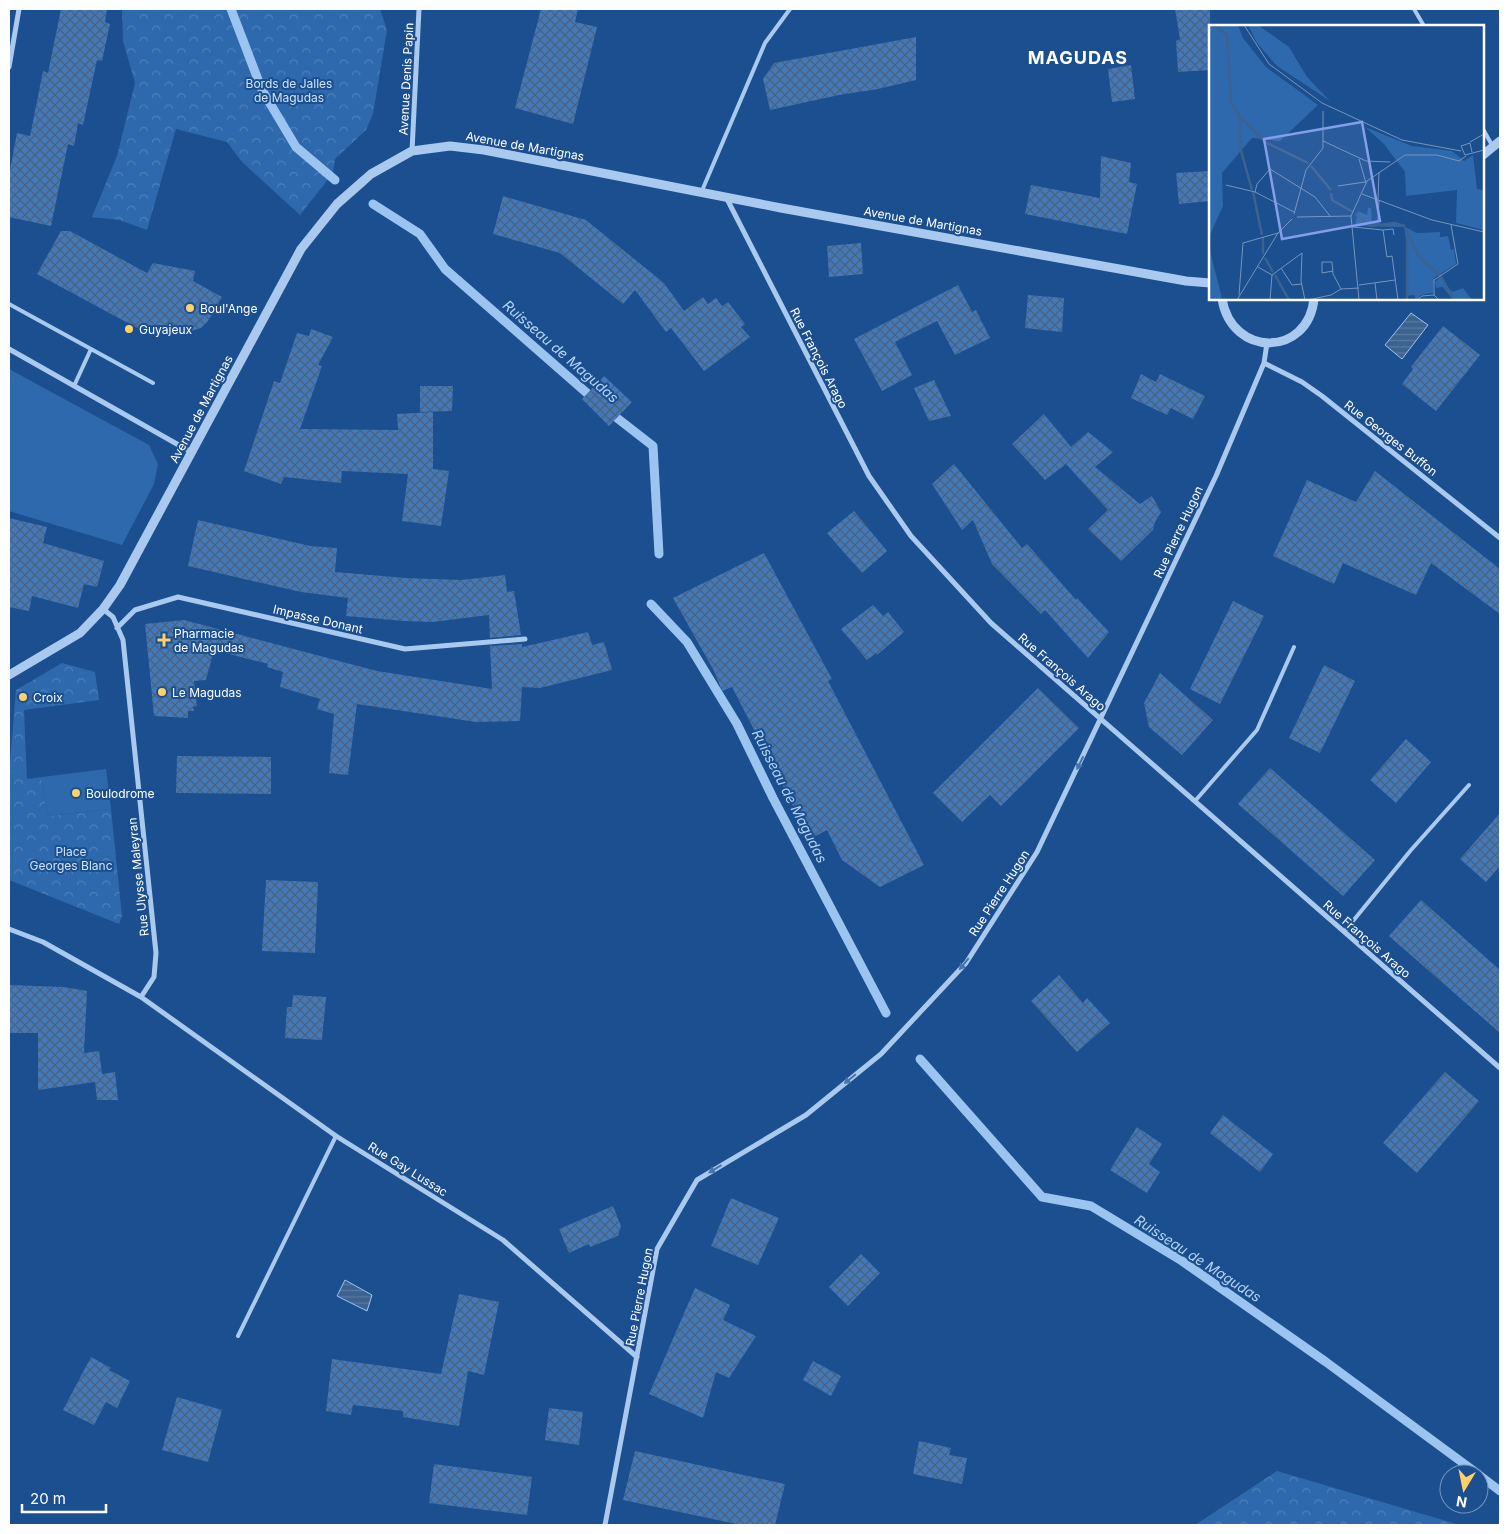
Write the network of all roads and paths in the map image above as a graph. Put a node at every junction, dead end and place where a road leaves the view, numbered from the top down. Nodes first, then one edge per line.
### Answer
1 (19, 9) edge
2 (419, 9) edge
3 (790, 9) edge
4 (1414, 9) edge
5 (1423, 25) edge
6 (9, 67) edge
7 (1484, 130) edge
8 (1497, 144) edge
9 (412, 151) junction
10 (1484, 154) edge
11 (701, 192) junction
12 (726, 197) junction
13 (1209, 283) edge
14 (1222, 300) edge
15 (1314, 300) edge
16 (9, 304) edge
17 (1267, 343) junction
18 (9, 349) edge
19 (91, 349) junction
20 (1264, 363) junction
21 (153, 383) dead end
22 (74, 386) junction
23 (191, 452) junction
24 (1500, 538) edge
25 (103, 609) junction
26 (117, 628) junction
27 (525, 639) dead end
28 (1294, 647) dead end
29 (9, 676) edge
30 (1101, 719) junction
31 (1469, 785) dead end
32 (1195, 801) junction
33 (9, 929) edge
34 (1344, 932) junction
35 (141, 997) junction
36 (1500, 1068) edge
37 (336, 1136) junction
38 (238, 1336) dead end
39 (637, 1357) junction
40 (605, 1525) edge

1 - 6 street
2 - 9 street, Avenue Denis Papin
3 - 11 lane
4 - 5 lane
7 - 8 lane
8 - 10 street
9 - 11 street, Avenue de Martignas
9 - 23 street, Avenue de Martignas
11 - 12 street, Avenue de Martignas
12 - 13 street, Avenue de Martignas
12 - 30 street, Rue François Arago
14 - 17 street
15 - 17 street
16 - 19 lane
17 - 20 street, Rue Pierre Hugon
18 - 22 street
19 - 21 lane
19 - 22 lane
20 - 24 street, Rue Georges Buffon
20 - 30 street, Rue Pierre Hugon
22 - 23 street
23 - 25 street, Avenue de Martignas
25 - 26 street, Rue Ulysse Maleyran
25 - 29 street, Avenue de Martignas
26 - 27 street, Impasse Donant
26 - 35 street, Rue Ulysse Maleyran
28 - 32 lane
30 - 32 street, Rue François Arago
30 -> 39 street, Rue Pierre Hugon
31 - 34 lane
32 - 34 street, Rue François Arago
33 - 35 street, Rue Gay Lussac
34 - 36 street, Rue François Arago
35 - 37 street, Rue Gay Lussac
37 - 38 lane
37 - 39 street, Rue Gay Lussac
39 - 40 street

